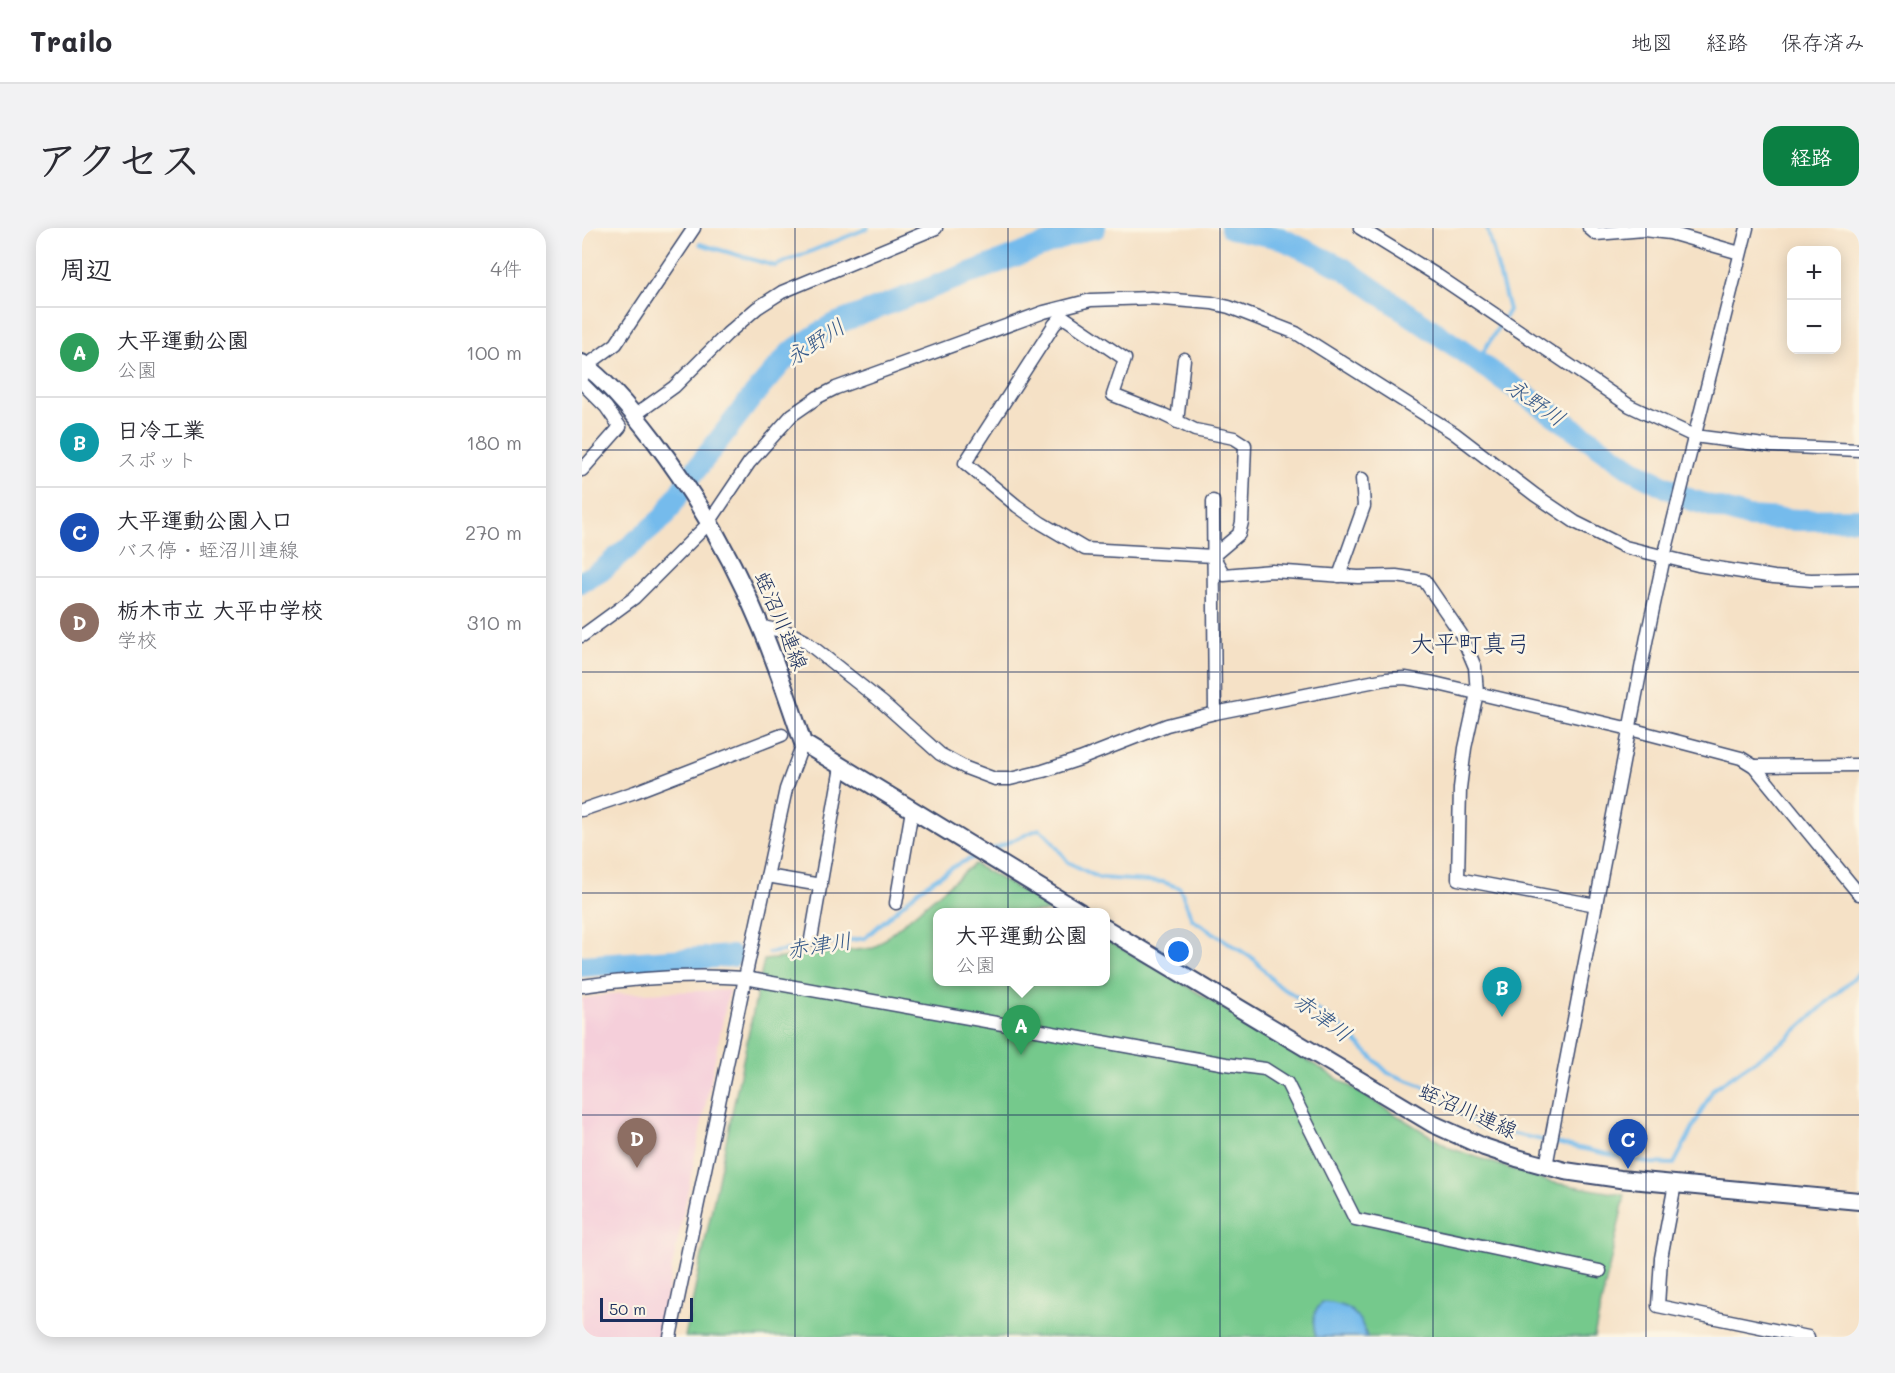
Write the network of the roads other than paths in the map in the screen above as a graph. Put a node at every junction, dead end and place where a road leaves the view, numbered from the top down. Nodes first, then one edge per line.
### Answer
1 (694, 228) edge
2 (936, 228) edge
3 (1360, 228) edge
4 (1589, 228) edge
5 (1747, 228) edge
6 (1740, 253) junction
7 (1184, 359) dead end
8 (583, 369) edge
9 (582, 383) edge
10 (638, 419) junction
11 (1177, 422) junction
12 (1694, 436) junction
13 (1859, 450) edge
14 (582, 470) edge
15 (1362, 479) dead end
16 (1213, 501) dead end
17 (706, 520) junction
18 (1213, 556) junction
19 (1664, 557) junction
20 (1339, 576) junction
21 (1859, 579) edge
22 (762, 627) junction
23 (582, 636) edge
24 (1477, 693) junction
25 (1215, 713) junction
26 (1630, 729) junction
27 (782, 735) dead end
28 (803, 743) junction
29 (1859, 765) edge
30 (1754, 766) junction
31 (841, 767) junction
32 (582, 810) edge
33 (912, 810) junction
34 (767, 876) junction
35 (821, 885) junction
36 (1859, 894) edge
37 (896, 903) dead end
38 (1596, 905) junction
39 (1073, 908) edge
40 (1110, 931) edge
41 (812, 939) dead end
42 (745, 978) junction
43 (582, 986) edge
44 (1546, 1167) junction
45 (1675, 1184) junction
46 (1859, 1201) edge
47 (1600, 1271) dead end
48 (670, 1337) edge
49 (1808, 1337) edge

1 - 8 street
2 - 10 street
3 - 12 street
4 - 6 street
5 - 6 street
6 - 12 street
7 - 11 street
8 - 10 main road, 蛭沼川連線
9 - 14 street
10 - 17 main road, 蛭沼川連線
11 - 18 street
11 - 18 street
12 - 13 street
12 - 19 street
15 - 20 street
16 - 18 street
17 - 19 street
17 - 22 main road, 蛭沼川連線
17 - 23 street
18 - 20 street
18 - 25 street
19 - 21 street
19 - 26 street
20 - 24 street
22 - 25 street
22 - 28 main road, 蛭沼川連線
24 - 25 street
24 - 26 street
24 - 38 street
26 - 30 street
26 - 38 street
27 - 32 street
28 - 31 main road
28 - 34 street
29 - 30 street
30 - 36 street
31 - 33 main road
31 - 35 street
33 - 37 street
33 - 39 main road
34 - 35 street
34 - 42 street
35 - 41 street
38 - 44 street
40 - 44 main road, 蛭沼川連線
42 - 43 street
42 - 47 street
42 - 48 street
44 - 45 main road, 蛭沼川連線
45 - 46 main road, 蛭沼川連線
45 - 49 street

